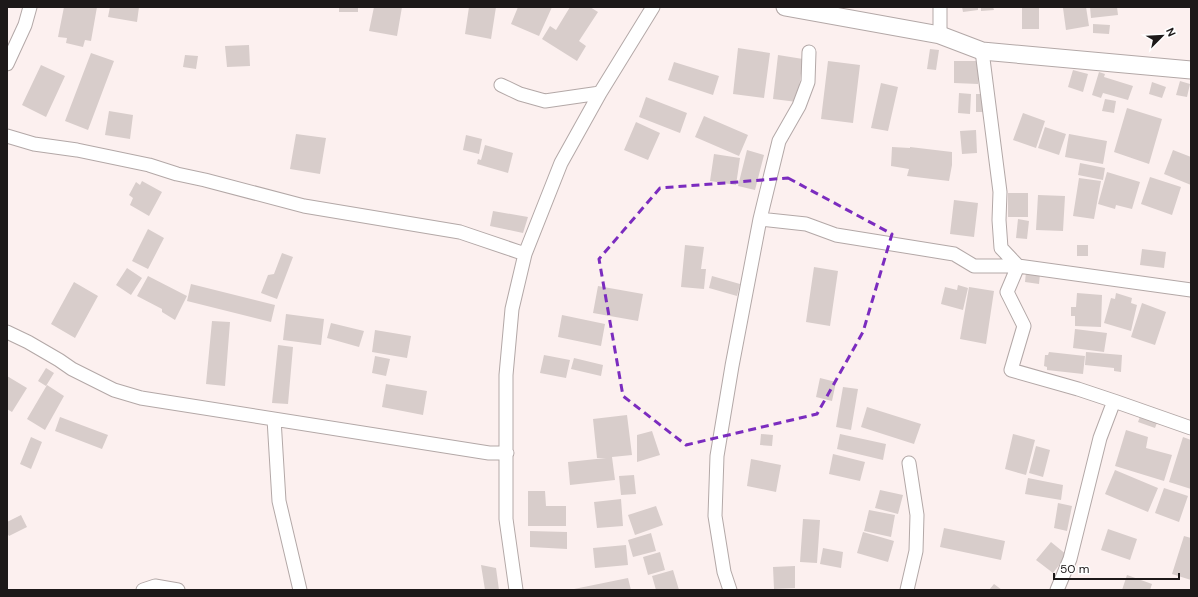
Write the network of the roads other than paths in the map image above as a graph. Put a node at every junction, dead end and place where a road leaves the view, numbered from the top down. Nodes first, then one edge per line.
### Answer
1 (30, 7) edge
2 (654, 7) edge
3 (785, 7) edge
4 (940, 7) edge
5 (940, 35) junction
6 (982, 51) junction
7 (809, 52) dead end
8 (7, 64) edge
9 (1191, 70) edge
10 (501, 86) dead end
11 (600, 93) junction
12 (7, 136) edge
13 (760, 219) junction
14 (525, 254) junction
15 (1018, 266) junction
16 (1191, 290) edge
17 (7, 332) edge
18 (1114, 401) junction
19 (274, 419) junction
20 (1191, 428) edge
21 (507, 453) junction
22 (909, 463) dead end
23 (143, 590) edge
24 (178, 590) edge
25 (300, 590) edge
26 (516, 590) edge
27 (730, 590) edge
28 (907, 590) edge
29 (1057, 590) edge

1 - 8 street
2 - 11 street
3 - 5 street
4 - 5 street
5 - 6 street
6 - 9 street
6 - 15 street
7 - 13 street
10 - 11 street
11 - 14 street
12 - 14 street
13 - 15 street
13 - 27 street
14 - 21 street
15 - 16 street
15 - 18 street
17 - 19 street
18 - 20 street
18 - 29 street
19 - 21 street
19 - 25 street
21 - 26 street
22 - 28 street
23 - 24 street

